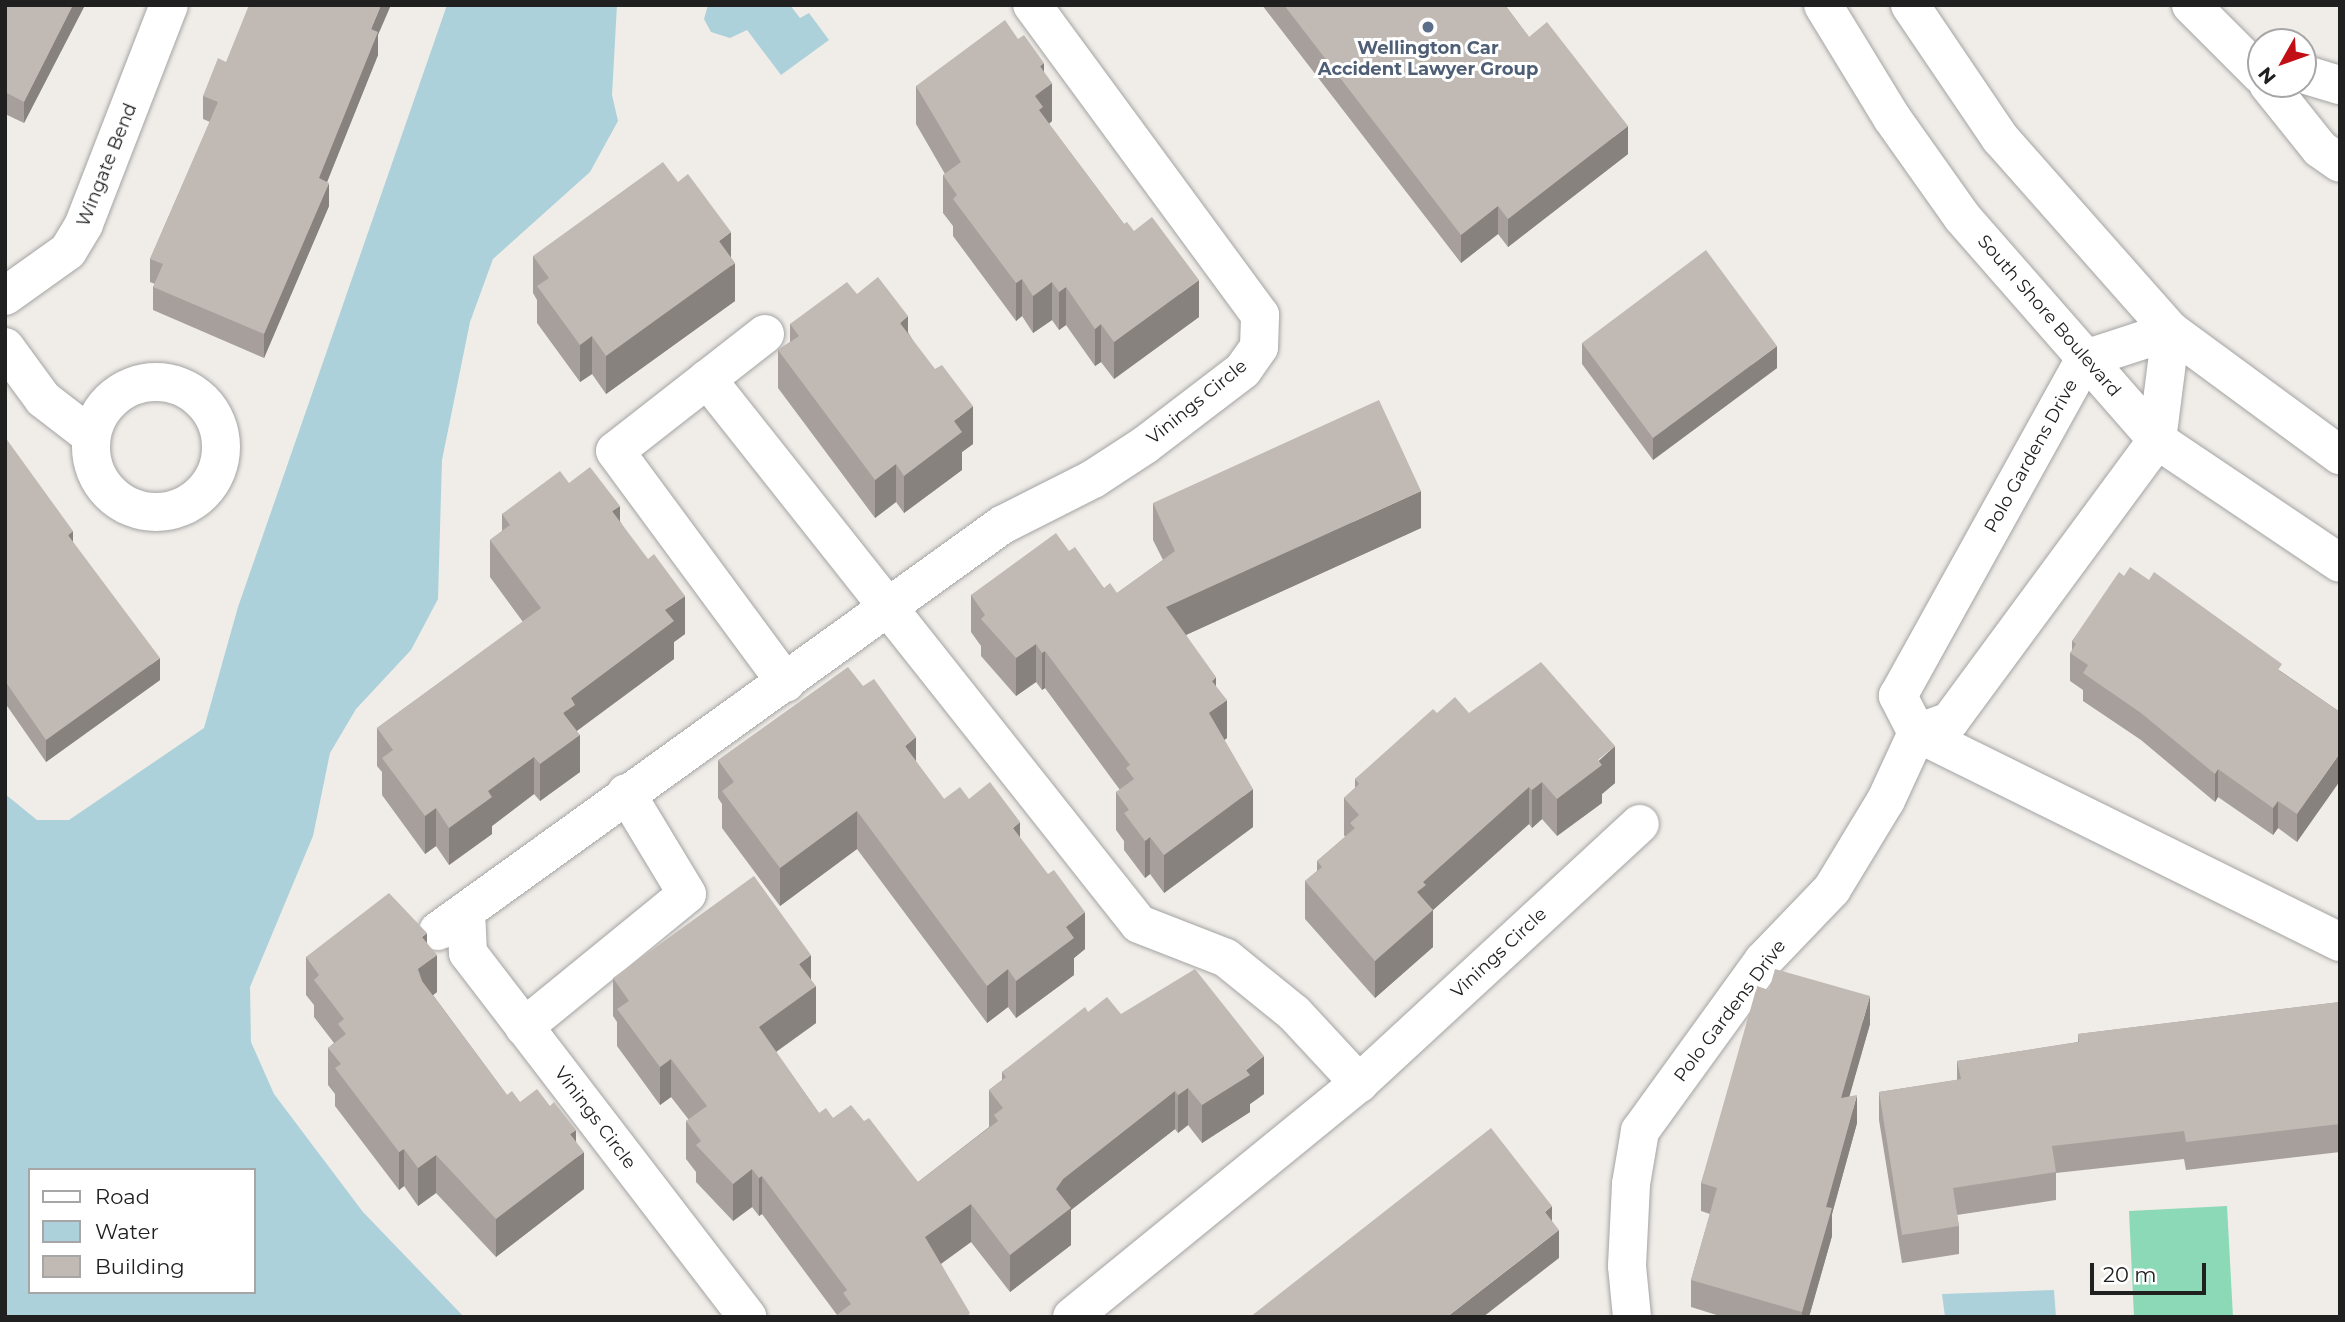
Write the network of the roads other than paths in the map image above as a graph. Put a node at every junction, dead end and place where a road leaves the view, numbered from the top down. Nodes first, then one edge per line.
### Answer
1 (169, 5) edge
2 (1032, 5) edge
3 (1824, 5) edge
4 (1910, 5) edge
5 (2192, 5) edge
6 (2247, 58) edge
7 (2317, 78) edge
8 (2340, 85) edge
9 (2281, 98) edge
10 (2340, 163) edge
11 (5, 296) edge
12 (2171, 331) junction
13 (765, 334) dead end
14 (5, 347) edge
15 (2085, 359) junction
16 (707, 379) junction
17 (91, 436) dead end
18 (2157, 440) junction
19 (2340, 455) edge
20 (2340, 562) edge
21 (888, 610) junction
22 (786, 683) junction
23 (1917, 733) junction
24 (626, 793) junction
25 (1640, 824) dead end
26 (2340, 943) edge
27 (524, 1027) junction
28 (1359, 1083) junction
29 (747, 1317) edge
30 (1072, 1317) edge
31 (1632, 1317) edge

1 - 11 street, Wingate Bend
2 - 21 street, Vinings Circle
3 - 15 street, South Shore Boulevard
4 - 12 street
5 - 6 street
7 - 8 street
9 - 10 street
12 - 15 street, Polo Gardens Drive
12 - 18 street
12 - 19 street
13 - 16 street
14 - 17 street
15 - 18 street, South Shore Boulevard
15 - 23 street, Polo Gardens Drive
16 - 21 street
16 - 22 street
18 - 20 street, South Shore Boulevard
18 - 23 street
21 - 22 street, Vinings Circle
21 - 28 street
22 - 24 street, Vinings Circle
23 - 26 street
23 - 31 street, Polo Gardens Drive
24 - 27 street
24 - 27 street, Vinings Circle
25 - 28 street, Vinings Circle
27 - 29 street, Vinings Circle
28 - 30 street, Vinings Circle

